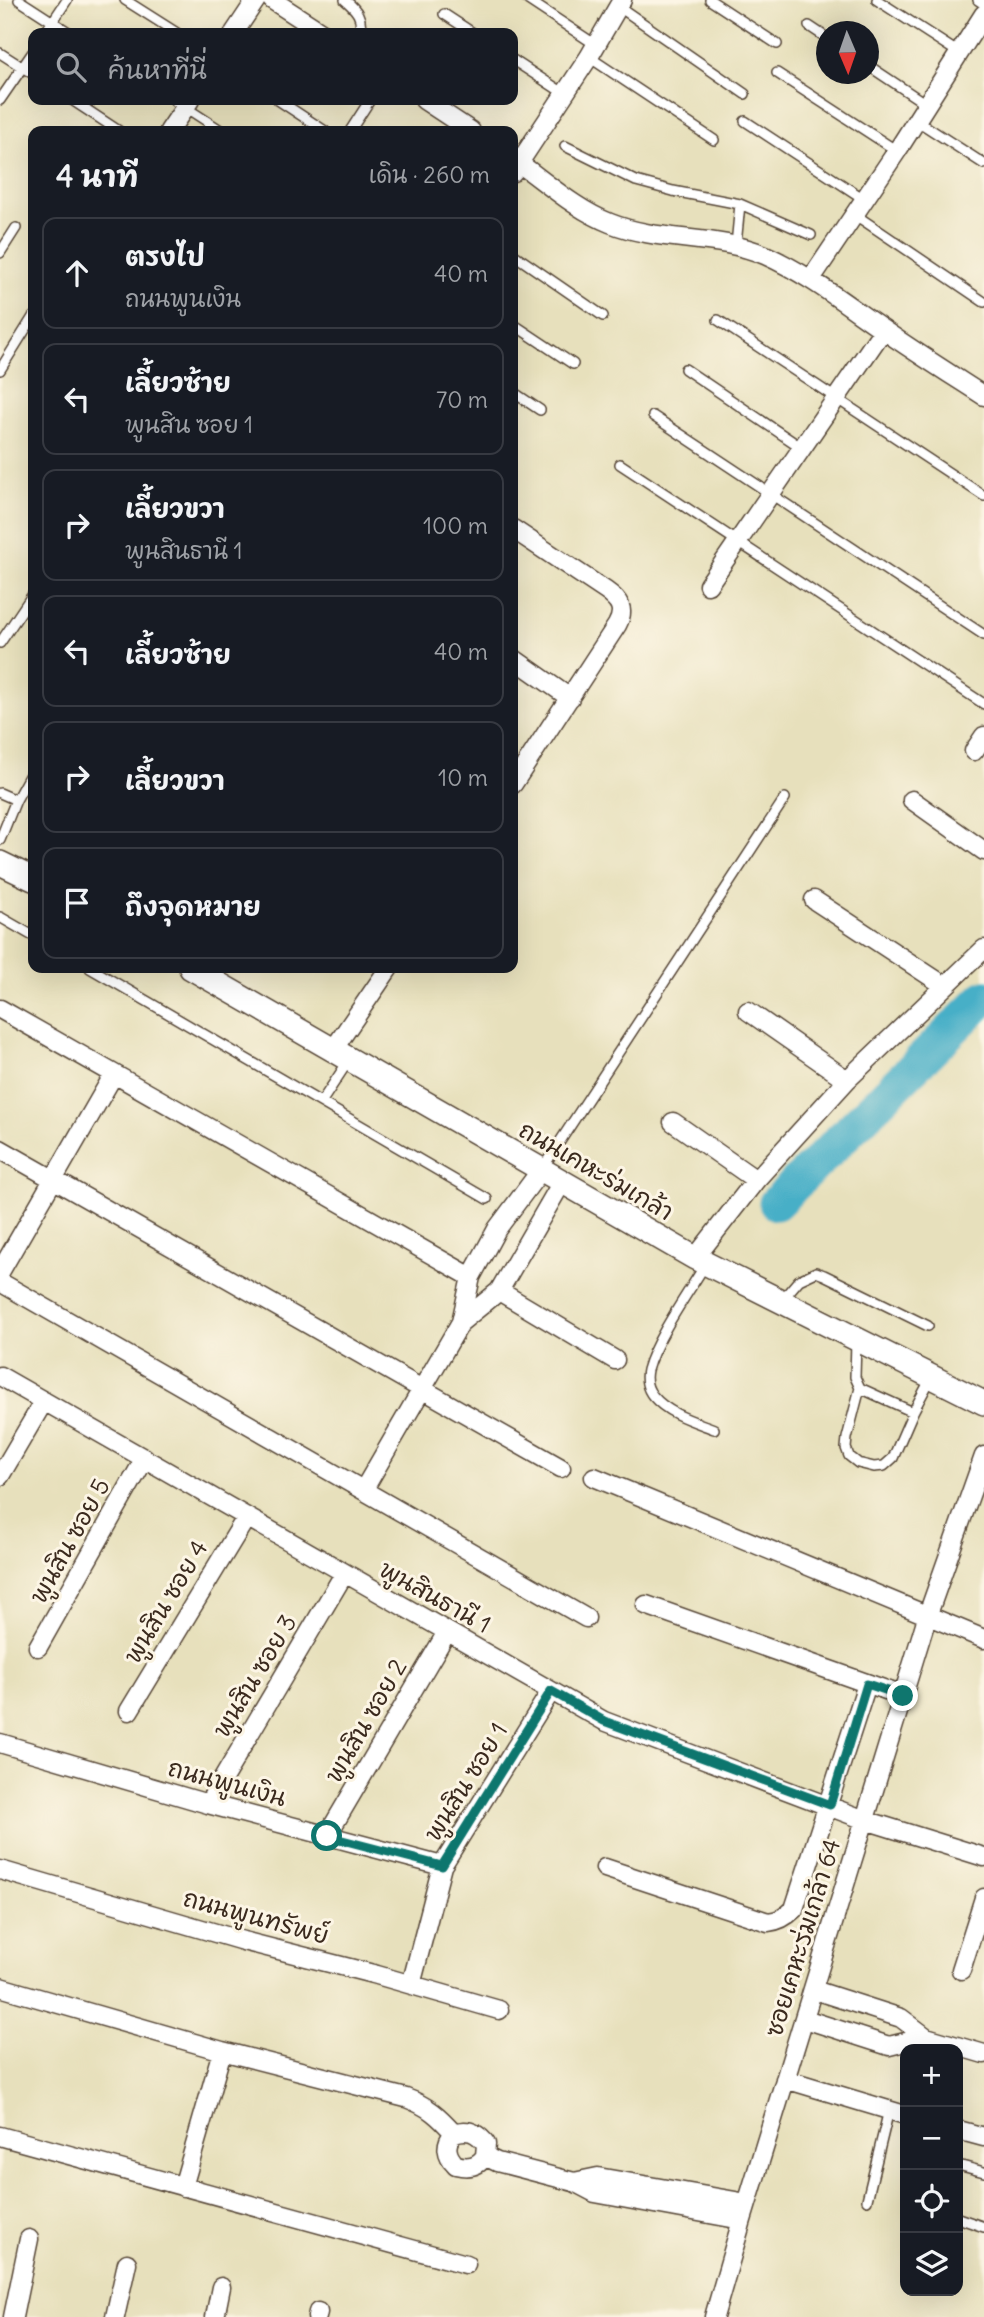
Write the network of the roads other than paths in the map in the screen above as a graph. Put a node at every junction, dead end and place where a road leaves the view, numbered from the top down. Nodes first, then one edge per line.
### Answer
1 (19, 0) edge
2 (67, 0) edge
3 (125, 0) edge
4 (256, 0) edge
5 (272, 0) edge
6 (345, 0) edge
7 (528, 0) edge
8 (710, 0) edge
9 (877, 0) edge
10 (978, 0) edge
11 (620, 3) edge
12 (984, 4) edge
13 (444, 14) dead end
14 (52, 22) junction
15 (982, 22) edge
16 (808, 26) dead end
17 (48, 28) edge
18 (62, 28) edge
19 (169, 28) edge
20 (237, 28) edge
21 (315, 28) edge
22 (360, 28) edge
23 (465, 28) edge
24 (816, 31) edge
25 (777, 44) dead end
26 (593, 51) junction
27 (0, 52) edge
28 (959, 53) junction
29 (28, 60) edge
30 (518, 63) edge
31 (23, 67) junction
32 (28, 70) edge
33 (777, 73) dead end
34 (879, 73) edge
35 (565, 94) junction
36 (746, 94) dead end
37 (0, 100) edge
38 (926, 104) junction
39 (80, 105) edge
40 (182, 105) edge
41 (187, 105) edge
42 (286, 105) edge
43 (367, 105) edge
44 (432, 105) edge
45 (916, 120) junction
46 (745, 121) dead end
47 (111, 126) edge
48 (171, 126) edge
49 (215, 126) edge
50 (317, 126) edge
51 (353, 126) edge
52 (464, 126) edge
53 (714, 140) dead end
54 (565, 146) dead end
55 (897, 151) junction
56 (518, 161) edge
57 (984, 164) edge
58 (518, 167) edge
59 (740, 204) junction
60 (859, 207) junction
61 (16, 228) dead end
62 (811, 235) dead end
63 (736, 244) junction
64 (0, 253) edge
65 (518, 257) edge
66 (811, 279) junction
67 (984, 302) edge
68 (603, 316) dead end
69 (718, 320) dead end
70 (28, 325) edge
71 (518, 327) edge
72 (883, 330) junction
73 (573, 364) dead end
74 (685, 369) dead end
75 (0, 370) edge
76 (518, 395) edge
77 (984, 396) edge
78 (836, 399) junction
79 (540, 410) dead end
80 (653, 416) dead end
81 (802, 448) junction
82 (620, 464) dead end
83 (771, 494) junction
84 (984, 496) edge
85 (518, 532) edge
86 (738, 541) junction
87 (708, 585) dead end
88 (28, 601) edge
89 (984, 635) edge
90 (0, 643) edge
91 (518, 662) edge
92 (570, 698) junction
93 (984, 704) edge
94 (518, 777) edge
95 (28, 778) edge
96 (0, 793) edge
97 (785, 798) dead end
98 (16, 800) junction
99 (912, 800) dead end
100 (0, 840) edge
101 (984, 851) edge
102 (0, 863) edge
103 (28, 877) edge
104 (814, 900) dead end
105 (0, 917) edge
106 (28, 933) edge
107 (984, 949) edge
108 (99, 973) edge
109 (200, 973) edge
110 (386, 973) edge
111 (945, 986) junction
112 (0, 1009) edge
113 (748, 1012) dead end
114 (341, 1055) junction
115 (114, 1074) junction
116 (847, 1080) junction
117 (322, 1101) junction
118 (673, 1122) dead end
119 (0, 1149) edge
120 (541, 1170) junction
121 (54, 1180) junction
122 (756, 1180) junction
123 (562, 1182) junction
124 (487, 1199) dead end
125 (483, 1255) junction
126 (700, 1261) junction
127 (510, 1271) junction
128 (0, 1272) edge
129 (471, 1277) junction
130 (0, 1282) edge
131 (499, 1291) junction
132 (780, 1302) junction
133 (461, 1322) junction
134 (928, 1326) dead end
135 (856, 1340) junction
136 (615, 1360) dead end
137 (0, 1376) edge
138 (931, 1378) junction
139 (860, 1388) junction
140 (421, 1390) junction
141 (44, 1401) junction
142 (984, 1403) edge
143 (913, 1412) junction
144 (714, 1429) dead end
145 (984, 1456) edge
146 (145, 1458) junction
147 (561, 1468) dead end
148 (0, 1476) edge
149 (594, 1476) dead end
150 (364, 1489) junction
151 (246, 1518) junction
152 (344, 1574) junction
153 (646, 1605) dead end
154 (928, 1615) junction
155 (586, 1618) dead end
156 (447, 1632) junction
157 (984, 1639) edge
158 (38, 1647) dead end
159 (867, 1684) junction
160 (551, 1691) junction
161 (903, 1696) junction
162 (129, 1711) dead end
163 (0, 1743) edge
164 (208, 1804) junction
165 (830, 1805) junction
166 (865, 1820) junction
167 (327, 1836) junction
168 (984, 1857) edge
169 (442, 1866) junction
170 (605, 1868) dead end
171 (0, 1870) edge
172 (984, 1898) edge
173 (961, 1970) dead end
174 (411, 1985) junction
175 (0, 1987) edge
176 (814, 1990) junction
177 (499, 2010) dead end
178 (804, 2019) junction
179 (926, 2037) junction
180 (222, 2051) junction
181 (984, 2054) edge
182 (785, 2079) junction
183 (897, 2112) edge
184 (963, 2131) edge
185 (454, 2133) junction
186 (0, 2136) edge
187 (984, 2137) edge
188 (485, 2156) junction
189 (963, 2166) edge
190 (984, 2172) edge
191 (183, 2187) junction
192 (867, 2200) dead end
193 (744, 2212) junction
194 (963, 2220) edge
195 (984, 2227) edge
196 (29, 2239) dead end
197 (127, 2263) dead end
198 (466, 2264) dead end
199 (221, 2287) dead end
200 (13, 2317) edge
201 (115, 2317) edge
202 (215, 2317) edge
203 (714, 2317) edge

1 - 14 lane
2 - 14 lane
3 - 19 lane
4 - 20 street
5 - 21 street
6 - 22 lane
7 - 26 lane
8 - 25 lane
9 - 28 lane
10 - 12 lane
11 - 26 street
11 - 36 lane
13 - 23 lane
14 - 17 lane
14 - 18 lane
15 - 28 street
16 - 24 lane
26 - 35 street
26 - 53 lane
27 - 31 lane
28 - 38 street
29 - 31 lane
30 - 35 lane
31 - 32 lane
31 - 37 lane
33 - 55 lane
34 - 38 lane
35 - 56 street
38 - 45 street
39 - 47 lane
40 - 48 street
41 - 49 lane
42 - 50 lane
43 - 51 lane
44 - 52 street
45 - 55 street
45 - 57 lane
46 - 60 lane
54 - 59 lane
55 - 60 street
58 - 63 street
59 - 62 lane
59 - 63 lane
60 - 66 street
60 - 67 lane
61 - 64 lane
63 - 66 street
65 - 68 lane
66 - 72 street
69 - 78 lane
70 - 75 lane
71 - 73 lane
72 - 77 street
72 - 78 street
74 - 81 lane
76 - 79 lane
78 - 81 street
78 - 84 lane
80 - 83 lane
81 - 83 street
82 - 86 lane
83 - 86 street
83 - 89 lane
85 - 92 street
86 - 87 street
86 - 93 lane
88 - 90 lane
91 - 92 street
92 - 94 street
95 - 98 lane
96 - 98 lane
97 - 120 lane
98 - 100 lane
99 - 101 street
102 - 103 street
104 - 111 street
105 - 106 lane
107 - 111 street
108 - 117 lane
109 - 114 street, ถนนเคหะร่มเกล้า
110 - 114 street
111 - 116 street
112 - 115 street
113 - 116 street
114 - 117 lane
114 - 120 street, ถนนเคหะร่มเกล้า
115 - 121 street
115 - 129 street
116 - 122 street
117 - 124 lane
118 - 122 street
119 - 121 street
120 - 123 street, ถนนเคหะร่มเกล้า
120 - 125 street
121 - 128 street
121 - 140 street
122 - 126 street
123 - 126 street, ถนนเคหะร่มเกล้า
123 - 127 street
125 - 127 street
125 - 129 street
126 - 132 street, ถนนเคหะร่มเกล้า
126 - 144 lane
127 - 131 street
129 - 133 street
130 - 150 street
131 - 133 street
131 - 136 street
132 - 134 lane
132 - 135 street, ถนนเคหะร่มเกล้า
133 - 140 street
135 - 138 street, ถนนเคหะร่มเกล้า
135 - 139 lane
137 - 141 street, พูนสินธานี 1
138 - 142 street, ถนนเคหะร่มเกล้า
138 - 143 lane
139 - 143 lane
139 - 143 lane
140 - 147 street
140 - 150 street
141 - 146 street, พูนสินธานี 1
141 - 148 street
145 - 154 street, ซอยเคหะร่มเกล้า 64
146 - 151 street, พูนสินธานี 1
146 - 158 street, พูนสิน ซอย 5
149 - 154 street
150 - 155 street
151 - 152 street, พูนสินธานี 1
151 - 162 street, พูนสิน ซอย 4
152 - 156 street, พูนสินธานี 1
152 - 164 street, พูนสิน ซอย 3
153 - 159 street
154 - 157 street
154 - 161 street, ซอยเคหะร่มเกล้า 64
156 - 160 street, พูนสินธานี 1
156 - 167 street, พูนสิน ซอย 2
159 - 161 street
159 - 165 street
160 - 165 street, พูนสินธานี 1
160 - 169 street, พูนสิน ซอย 1
161 - 166 street, ซอยเคหะร่มเกล้า 64
163 - 164 street, ถนนพูนเงิน
164 - 167 street, ถนนพูนเงิน
165 - 166 street, พูนสินธานี 1
165 - 170 street
166 - 168 street, พูนสินธานี 1
166 - 176 street, ซอยเคหะร่มเกล้า 64
167 - 169 street, ถนนพูนเงิน
169 - 174 street, พูนสิน ซอย 1
171 - 174 street, ถนนพูนทรัพย์
172 - 173 street
174 - 177 street, ถนนพูนทรัพย์
175 - 180 street
176 - 178 street, ซอยเคหะร่มเกล้า 64
176 - 179 street
178 - 179 street
178 - 182 street, ซอยเคหะร่มเกล้า 64
179 - 181 street
180 - 185 street
180 - 191 street
182 - 183 street
182 - 193 street, ซอยเคหะร่มเกล้า 64
183 - 192 lane
184 - 187 street
185 - 188 street
185 - 188 street
186 - 191 street
188 - 193 street
189 - 190 lane
191 - 198 street
193 - 203 street, ซอยเคหะร่มเกล้า 64
194 - 195 lane
196 - 200 street
197 - 201 street
199 - 202 street

